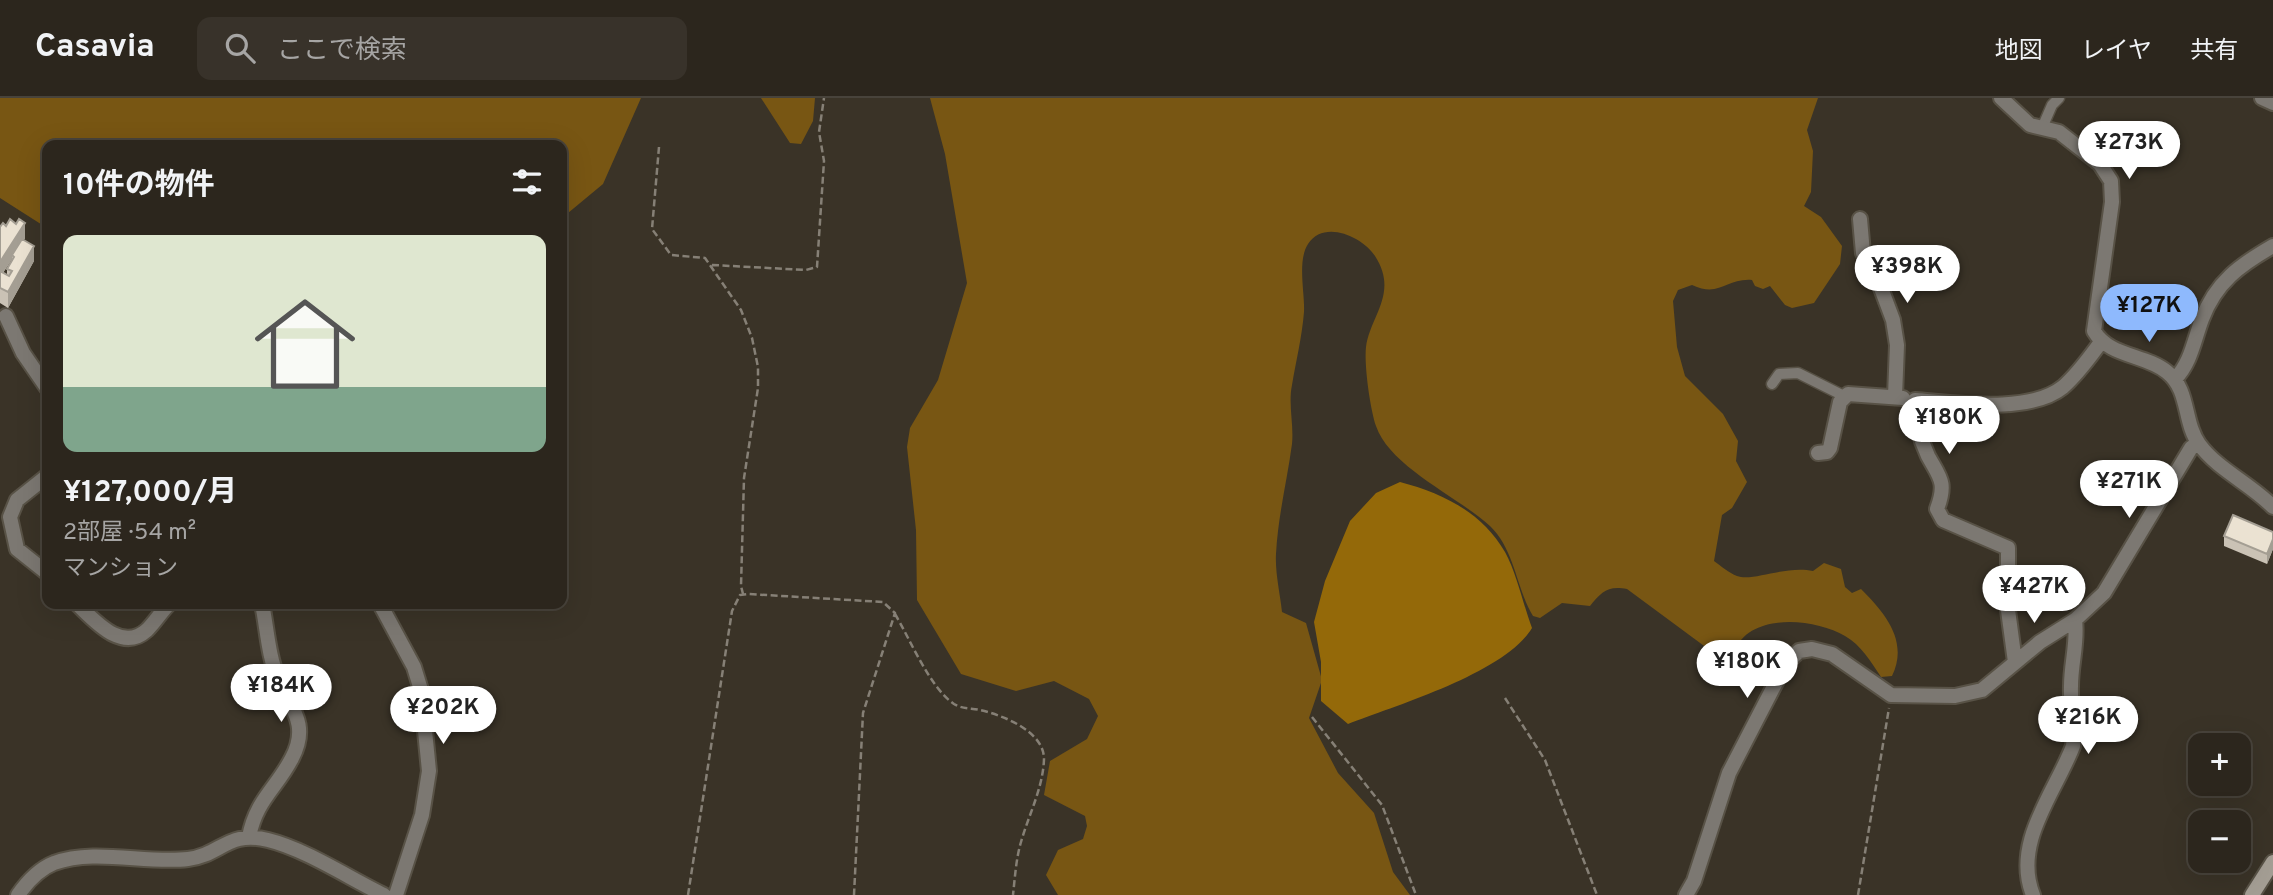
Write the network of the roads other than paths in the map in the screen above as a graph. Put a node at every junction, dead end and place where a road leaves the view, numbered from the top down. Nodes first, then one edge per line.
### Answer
1 (2001, 98) edge
2 (2059, 98) edge
3 (2262, 98) edge
4 (2273, 103) edge
5 (2042, 128) junction
6 (1860, 219) dead end
7 (2273, 246) edge
8 (6, 316) dead end
9 (2101, 342) junction
10 (2175, 379) junction
11 (42, 380) edge
12 (1772, 384) dead end
13 (1844, 396) junction
14 (1895, 396) junction
15 (1915, 400) junction
16 (2198, 443) junction
17 (1818, 453) dead end
18 (42, 480) edge
19 (2273, 506) edge
20 (42, 569) edge
21 (82, 609) edge
22 (165, 609) edge
23 (263, 609) edge
24 (383, 609) edge
25 (2075, 620) junction
26 (2015, 662) junction
27 (249, 837) junction
28 (2273, 862) edge
29 (18, 895) edge
30 (384, 895) edge
31 (396, 895) edge
32 (1686, 895) edge
33 (2033, 895) edge
34 (2252, 895) edge

1 - 5 street
2 - 5 lane
3 - 4 street
5 - 9 street
6 - 14 street
7 - 10 street
8 - 11 street
9 - 10 street
9 - 15 street
10 - 16 street
12 - 13 lane
13 - 14 street
13 - 17 street
14 - 15 street
15 - 26 street
16 - 19 street
16 - 25 street
18 - 20 street
21 - 22 street
23 - 27 street
24 - 31 street
25 - 26 street
25 - 33 street
26 - 32 street
27 - 29 street
27 - 30 street
28 - 34 main road

